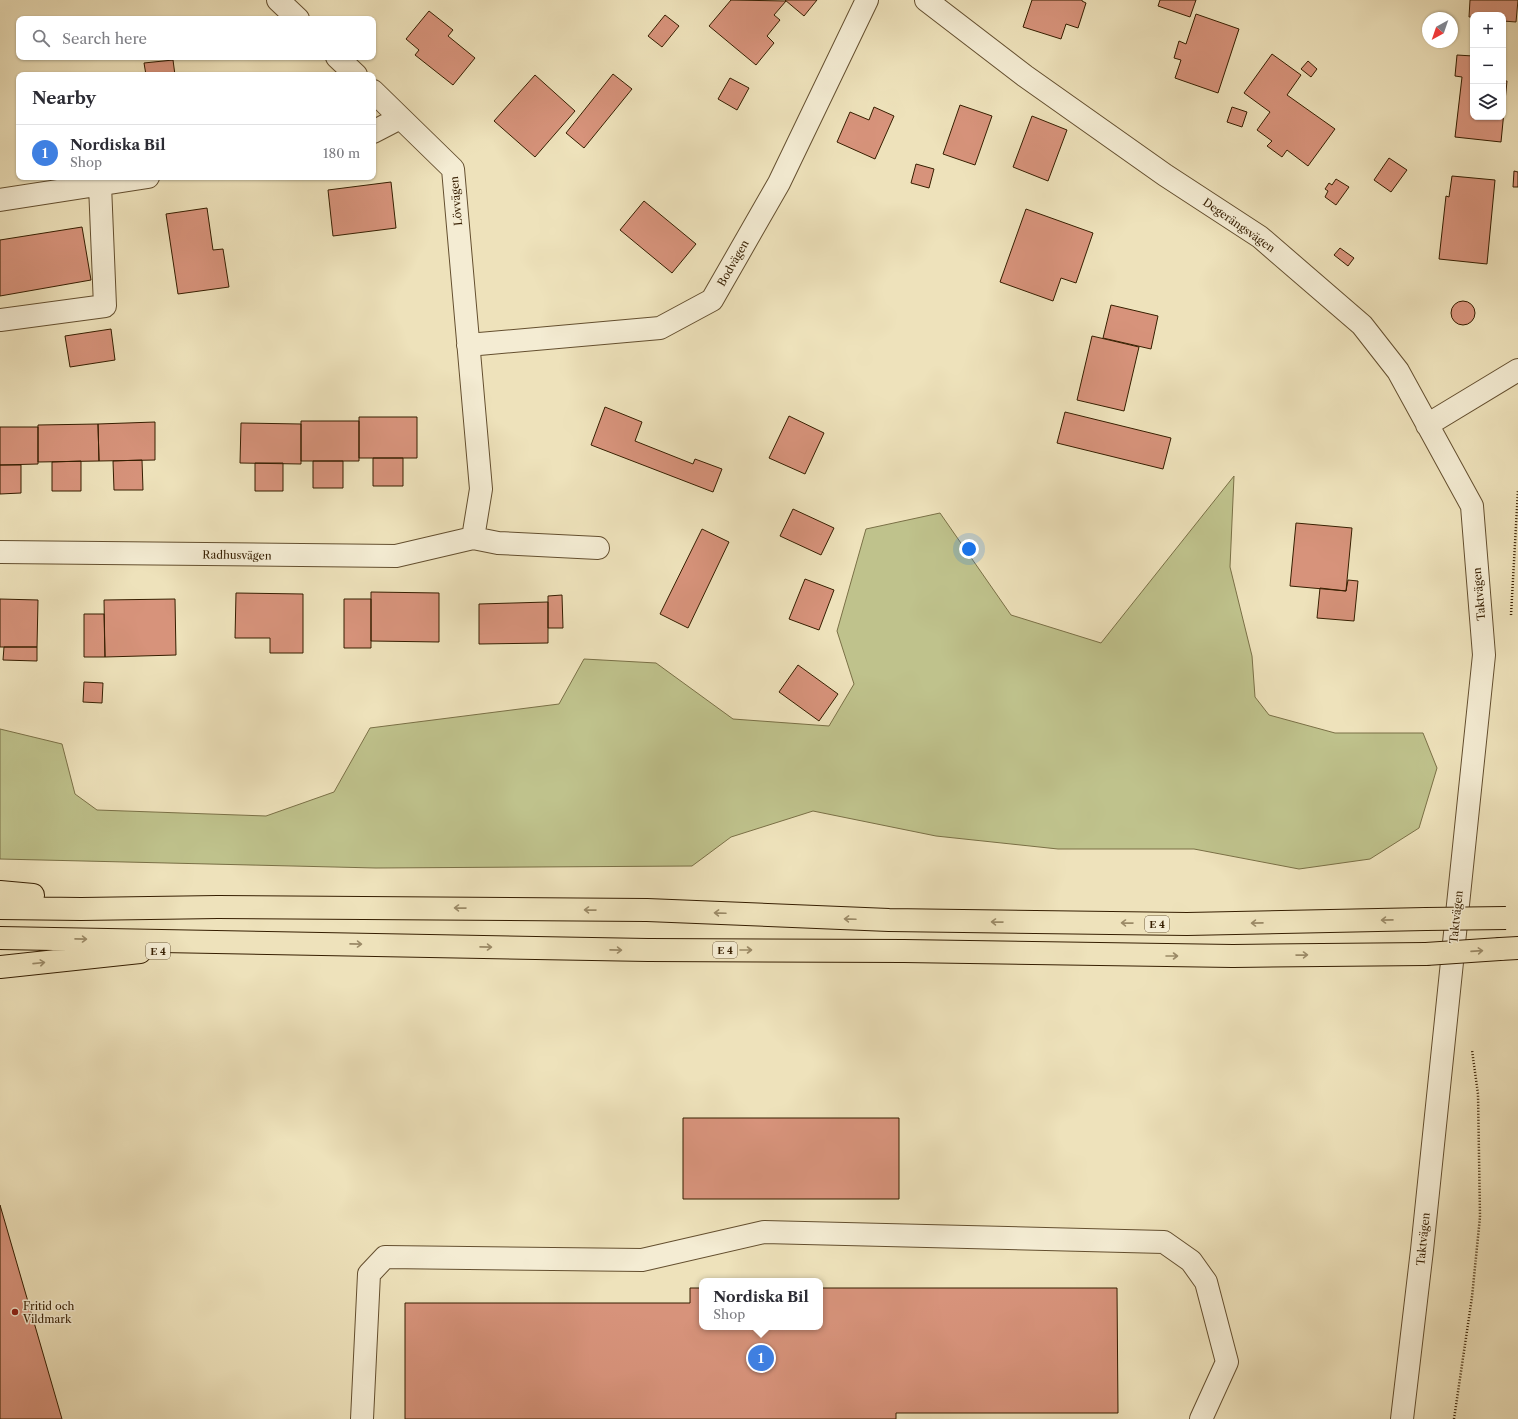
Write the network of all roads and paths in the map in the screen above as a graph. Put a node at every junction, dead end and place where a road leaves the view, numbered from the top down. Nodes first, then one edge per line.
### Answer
1 (278, 0) edge
2 (867, 0) edge
3 (926, 0) edge
4 (295, 16) edge
5 (340, 60) edge
6 (353, 72) edge
7 (376, 94) edge
8 (400, 118) junction
9 (376, 130) edge
10 (130, 180) edge
11 (100, 185) junction
12 (0, 200) edge
13 (0, 320) edge
14 (468, 345) junction
15 (1518, 370) edge
16 (1427, 425) junction
17 (472, 538) junction
18 (598, 548) dead end
19 (0, 552) edge
20 (0, 892) edge
21 (218, 907) junction
22 (0, 908) edge
23 (1512, 918) edge
24 (0, 938) edge
25 (317, 943) junction
26 (1509, 948) edge
27 (0, 967) edge
28 (362, 1419) edge
29 (1201, 1419) edge
30 (1405, 1419) edge

1 - 4 street
2 - 14 street, Bodvägen
3 - 16 street, Degerängsvägen
5 - 6 street
7 - 8 street, Lövvägen
8 - 9 street
8 - 14 street, Lövvägen
10 - 11 street
11 - 12 street
11 - 13 street
14 - 17 street
15 - 16 street
16 - 30 street, Taktvägen
17 - 18 street, Radhusvägen
17 - 19 street, Radhusvägen
20 - 21 highway, E 4
21 - 22 highway, E 4
23 -> 21 highway, E 4, bridge
24 -> 25 highway, E 4
25 -> 26 highway, E 4, bridge
27 -> 25 highway, E 4
28 - 29 street

